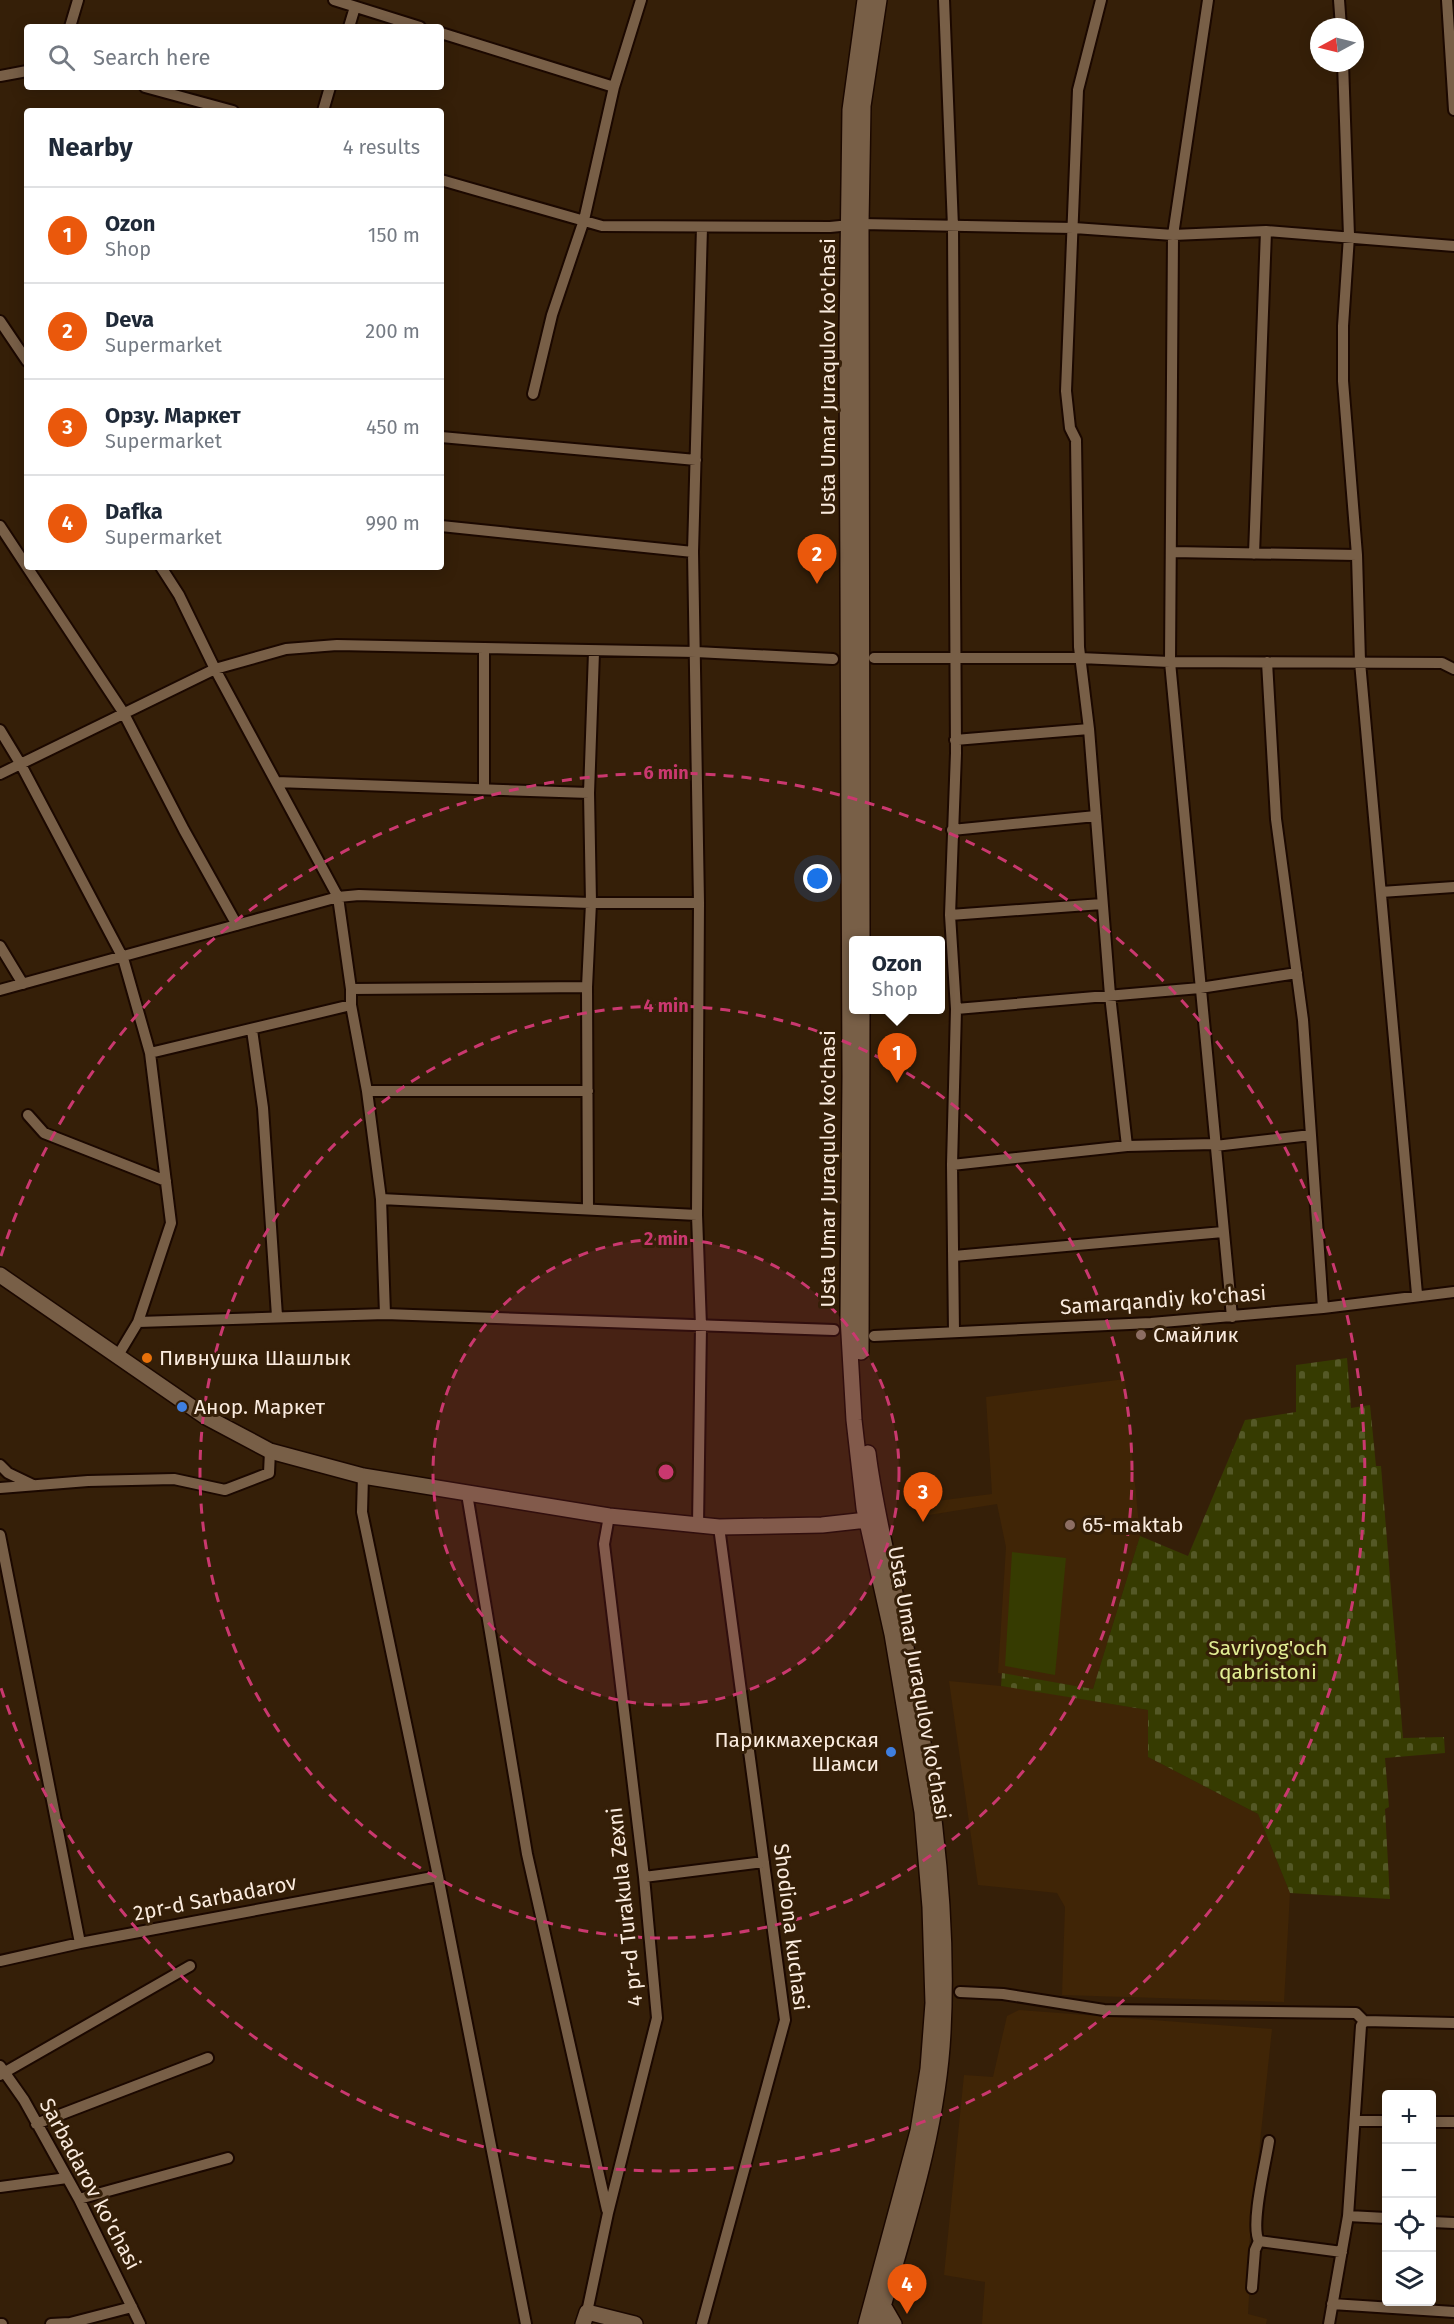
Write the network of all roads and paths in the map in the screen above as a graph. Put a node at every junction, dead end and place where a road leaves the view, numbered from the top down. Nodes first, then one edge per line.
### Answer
1 (78, 0) edge
2 (334, 0) edge
3 (641, 0) edge
4 (865, 0) edge
5 (879, 0) edge
6 (944, 0) edge
7 (1101, 0) edge
8 (1208, 0) edge
9 (1339, 0) edge
10 (1447, 0) edge
11 (355, 7) junction
12 (1340, 18) edge
13 (71, 24) edge
14 (350, 24) edge
15 (410, 24) edge
16 (444, 34) edge
17 (24, 72) edge
18 (1342, 72) edge
19 (0, 76) edge
20 (614, 87) junction
21 (155, 90) edge
22 (329, 90) edge
23 (222, 108) edge
24 (324, 108) edge
25 (1454, 110) edge
26 (444, 181) edge
27 (584, 220) junction
28 (856, 224) junction
29 (702, 227) junction
30 (953, 227) junction
31 (1074, 228) junction
32 (1266, 231) junction
33 (1173, 235) junction
34 (1349, 236) junction
35 (1454, 246) edge
36 (0, 321) edge
37 (24, 357) edge
38 (532, 394) dead end
39 (444, 437) edge
40 (696, 460) junction
41 (0, 526) edge
42 (444, 526) edge
43 (693, 552) junction
44 (1171, 552) junction
45 (1254, 554) junction
46 (1357, 555) junction
47 (24, 562) edge
48 (29, 570) edge
49 (163, 570) edge
50 (484, 648) junction
51 (594, 652) junction
52 (696, 652) junction
53 (874, 658) dead end
54 (1080, 658) junction
55 (833, 659) dead end
56 (954, 660) junction
57 (1170, 662) junction
58 (1267, 662) junction
59 (1360, 662) junction
60 (214, 669) junction
61 (1454, 669) edge
62 (123, 712) junction
63 (1089, 729) junction
64 (0, 730) edge
65 (956, 740) junction
66 (20, 763) junction
67 (0, 774) edge
68 (276, 782) junction
69 (484, 789) junction
70 (589, 793) junction
71 (1096, 816) junction
72 (952, 830) junction
73 (1454, 887) edge
74 (1381, 892) junction
75 (338, 897) junction
76 (591, 903) junction
77 (699, 903) junction
78 (1102, 904) junction
79 (950, 915) junction
80 (237, 925) junction
81 (850, 936) edge
82 (862, 936) edge
83 (0, 945) edge
84 (123, 958) junction
85 (1297, 973) junction
86 (22, 984) junction
87 (587, 987) junction
88 (1200, 988) junction
89 (351, 989) junction
90 (0, 990) edge
91 (1110, 995) junction
92 (351, 1005) junction
93 (956, 1009) junction
94 (850, 1014) edge
95 (862, 1014) edge
96 (252, 1030) junction
97 (150, 1053) junction
98 (368, 1090) junction
99 (588, 1091) junction
100 (28, 1115) dead end
101 (1311, 1135) junction
102 (1215, 1145) junction
103 (1127, 1146) junction
104 (952, 1165) junction
105 (166, 1181) junction
106 (381, 1199) junction
107 (588, 1209) junction
108 (697, 1215) junction
109 (1224, 1232) junction
110 (954, 1256) junction
111 (0, 1275) edge
112 (1454, 1292) edge
113 (1417, 1294) junction
114 (1323, 1308) junction
115 (385, 1314) junction
116 (277, 1316) junction
117 (1232, 1317) junction
118 (138, 1322) junction
119 (701, 1326) junction
120 (834, 1330) dead end
121 (954, 1332) junction
122 (874, 1336) dead end
123 (117, 1357) junction
124 (270, 1451) junction
125 (0, 1465) edge
126 (363, 1476) junction
127 (33, 1485) junction
128 (0, 1488) edge
129 (467, 1494) junction
130 (609, 1516) junction
131 (873, 1520) junction
132 (698, 1524) junction
133 (719, 1527) junction
134 (0, 1535) edge
135 (764, 1862) junction
136 (438, 1876) junction
137 (644, 1877) junction
138 (80, 1942) junction
139 (0, 1961) edge
140 (190, 1966) dead end
141 (960, 1992) dead end
142 (1364, 2021) junction
143 (1454, 2023) edge
144 (208, 2058) dead end
145 (2, 2071) edge
146 (1355, 2121) junction
147 (1382, 2121) edge
148 (1436, 2122) edge
149 (1454, 2122) edge
150 (36, 2124) junction
151 (1269, 2140) dead end
152 (228, 2158) dead end
153 (67, 2178) junction
154 (0, 2187) edge
155 (79, 2199) junction
156 (608, 2213) junction
157 (1348, 2216) junction
158 (1382, 2218) edge
159 (1436, 2222) edge
160 (1454, 2223) edge
161 (1259, 2241) junction
162 (1342, 2252) junction
163 (1252, 2288) dead end
164 (1332, 2304) junction
165 (884, 2305) junction
166 (132, 2307) junction
167 (1454, 2312) edge
168 (585, 2318) edge
169 (51, 2324) edge
170 (140, 2324) edge
171 (526, 2324) edge
172 (635, 2324) edge
173 (702, 2324) edge
174 (866, 2324) edge
175 (878, 2324) edge
176 (894, 2324) edge
177 (1329, 2324) edge

1 - 13 street
2 - 11 street
3 - 20 street
4 - 28 main road, Usta Umar Juraqulov ko'chasi
5 - 28 main road, Usta Umar Juraqulov ko'chasi
6 - 30 street
7 - 31 street
8 - 33 street
9 - 12 street
10 - 25 street
11 - 14 street
11 - 15 street
16 - 20 street
17 - 19 street
18 - 34 street
20 - 27 street
21 - 23 street
22 - 24 street
26 - 27 street
27 - 29 street
27 - 38 street
28 - 29 street
28 - 30 street
28 - 81 main road, Usta Umar Juraqulov ko'chasi
28 - 82 main road, Usta Umar Juraqulov ko'chasi
29 - 40 street
30 - 31 street
30 - 56 street
31 - 33 street
31 - 54 street
32 - 33 street
32 - 34 street
32 - 45 street
33 - 44 street
34 - 35 street
34 - 46 street
36 - 37 street
39 - 40 street
40 - 43 street
41 - 47 street
42 - 43 street
43 - 52 street
44 - 45 street
44 - 57 street
45 - 46 street
46 - 59 street
48 - 62 street
49 - 60 street
50 - 51 street
50 - 60 street
50 - 69 street
51 - 52 street
51 - 70 street
52 - 55 street
52 - 77 street
53 - 56 street
54 - 56 street
54 - 57 street
54 - 63 street
56 - 65 street
57 - 58 street
57 - 88 street
58 - 59 street
58 - 85 street
59 - 61 street
59 - 74 street
60 - 62 street
60 - 68 street
62 - 66 street
62 - 80 street
63 - 65 street
63 - 71 street
64 - 66 street
65 - 72 street
66 - 67 street
66 - 84 street
68 - 69 street
68 - 75 street
69 - 70 street
70 - 76 street
71 - 72 street
71 - 78 street
72 - 79 street
73 - 74 street
74 - 113 street
75 - 76 street
75 - 80 street
75 - 89 street
76 - 77 street
76 - 87 street
77 - 108 street
78 - 79 street
78 - 91 street
79 - 93 street
80 - 84 street
83 - 86 street
84 - 86 street
84 - 97 street
85 - 88 street
85 - 101 street
86 - 90 street
87 - 89 street
87 - 99 street
88 - 91 street
88 - 102 street
89 - 92 street
91 - 93 street
91 - 103 street
92 - 96 street
92 - 98 street
93 - 104 street
94 - 131 main road, Usta Umar Juraqulov ko'chasi
95 - 131 main road, Usta Umar Juraqulov ko'chasi
96 - 97 street
96 - 116 street
97 - 105 street
98 - 99 street
98 - 106 street
99 - 107 street
100 - 105 street
101 - 102 street
101 - 114 street
102 - 103 street
102 - 109 street
103 - 104 street
104 - 110 street
105 - 118 street
106 - 107 street
106 - 115 street
107 - 108 street
108 - 119 street
109 - 110 street
109 - 117 street
110 - 121 street
111 - 123 main road
112 - 113 street, Samarqandiy ko'chasi
113 - 114 street, Samarqandiy ko'chasi
114 - 117 street, Samarqandiy ko'chasi
115 - 116 street
115 - 119 street
116 - 118 street
117 - 121 street, Samarqandiy ko'chasi
118 - 123 street
119 - 120 street
119 - 132 street
121 - 122 street, Samarqandiy ko'chasi
123 - 124 main road
124 - 126 main road
124 - 127 street
125 - 127 street
126 - 129 main road
126 - 136 street
127 - 128 street
129 - 130 main road
129 - 156 street
130 - 132 main road
130 - 137 street, 4 pr-d Turakula Zexni
131 - 133 main road
131 - 165 main road, Usta Umar Juraqulov ko'chasi
131 - 174 main road, Usta Umar Juraqulov ko'chasi
132 - 133 main road
133 - 135 street, Shodiona kuchasi
134 - 138 street
135 - 137 street
135 - 173 street, Shodiona kuchasi
136 - 138 street, 2pr-d Sarbadarov
136 - 171 street
137 - 156 street, 4 pr-d Turakula Zexni
138 - 139 street, 2pr-d Sarbadarov
140 - 145 street
141 - 142 street
142 - 143 street
142 - 146 street
144 - 150 street
145 - 150 street, Sarbadarov ko'chasi
146 - 147 street
146 - 157 street
148 - 149 street
150 - 153 street, Sarbadarov ko'chasi
151 - 161 street
152 - 155 street
153 - 154 street
153 - 155 street, Sarbadarov ko'chasi
155 - 166 street, Sarbadarov ko'chasi
156 - 168 street, 4 pr-d Turakula Zexni
157 - 158 street
157 - 162 street
159 - 160 street
161 - 162 street
161 - 163 street
162 - 164 street
164 - 167 street
164 - 177 street
165 - 175 main road, Usta Umar Juraqulov ko'chasi
165 - 176 main road
166 - 169 street
166 - 170 street, Sarbadarov ko'chasi
168 - 172 main road

